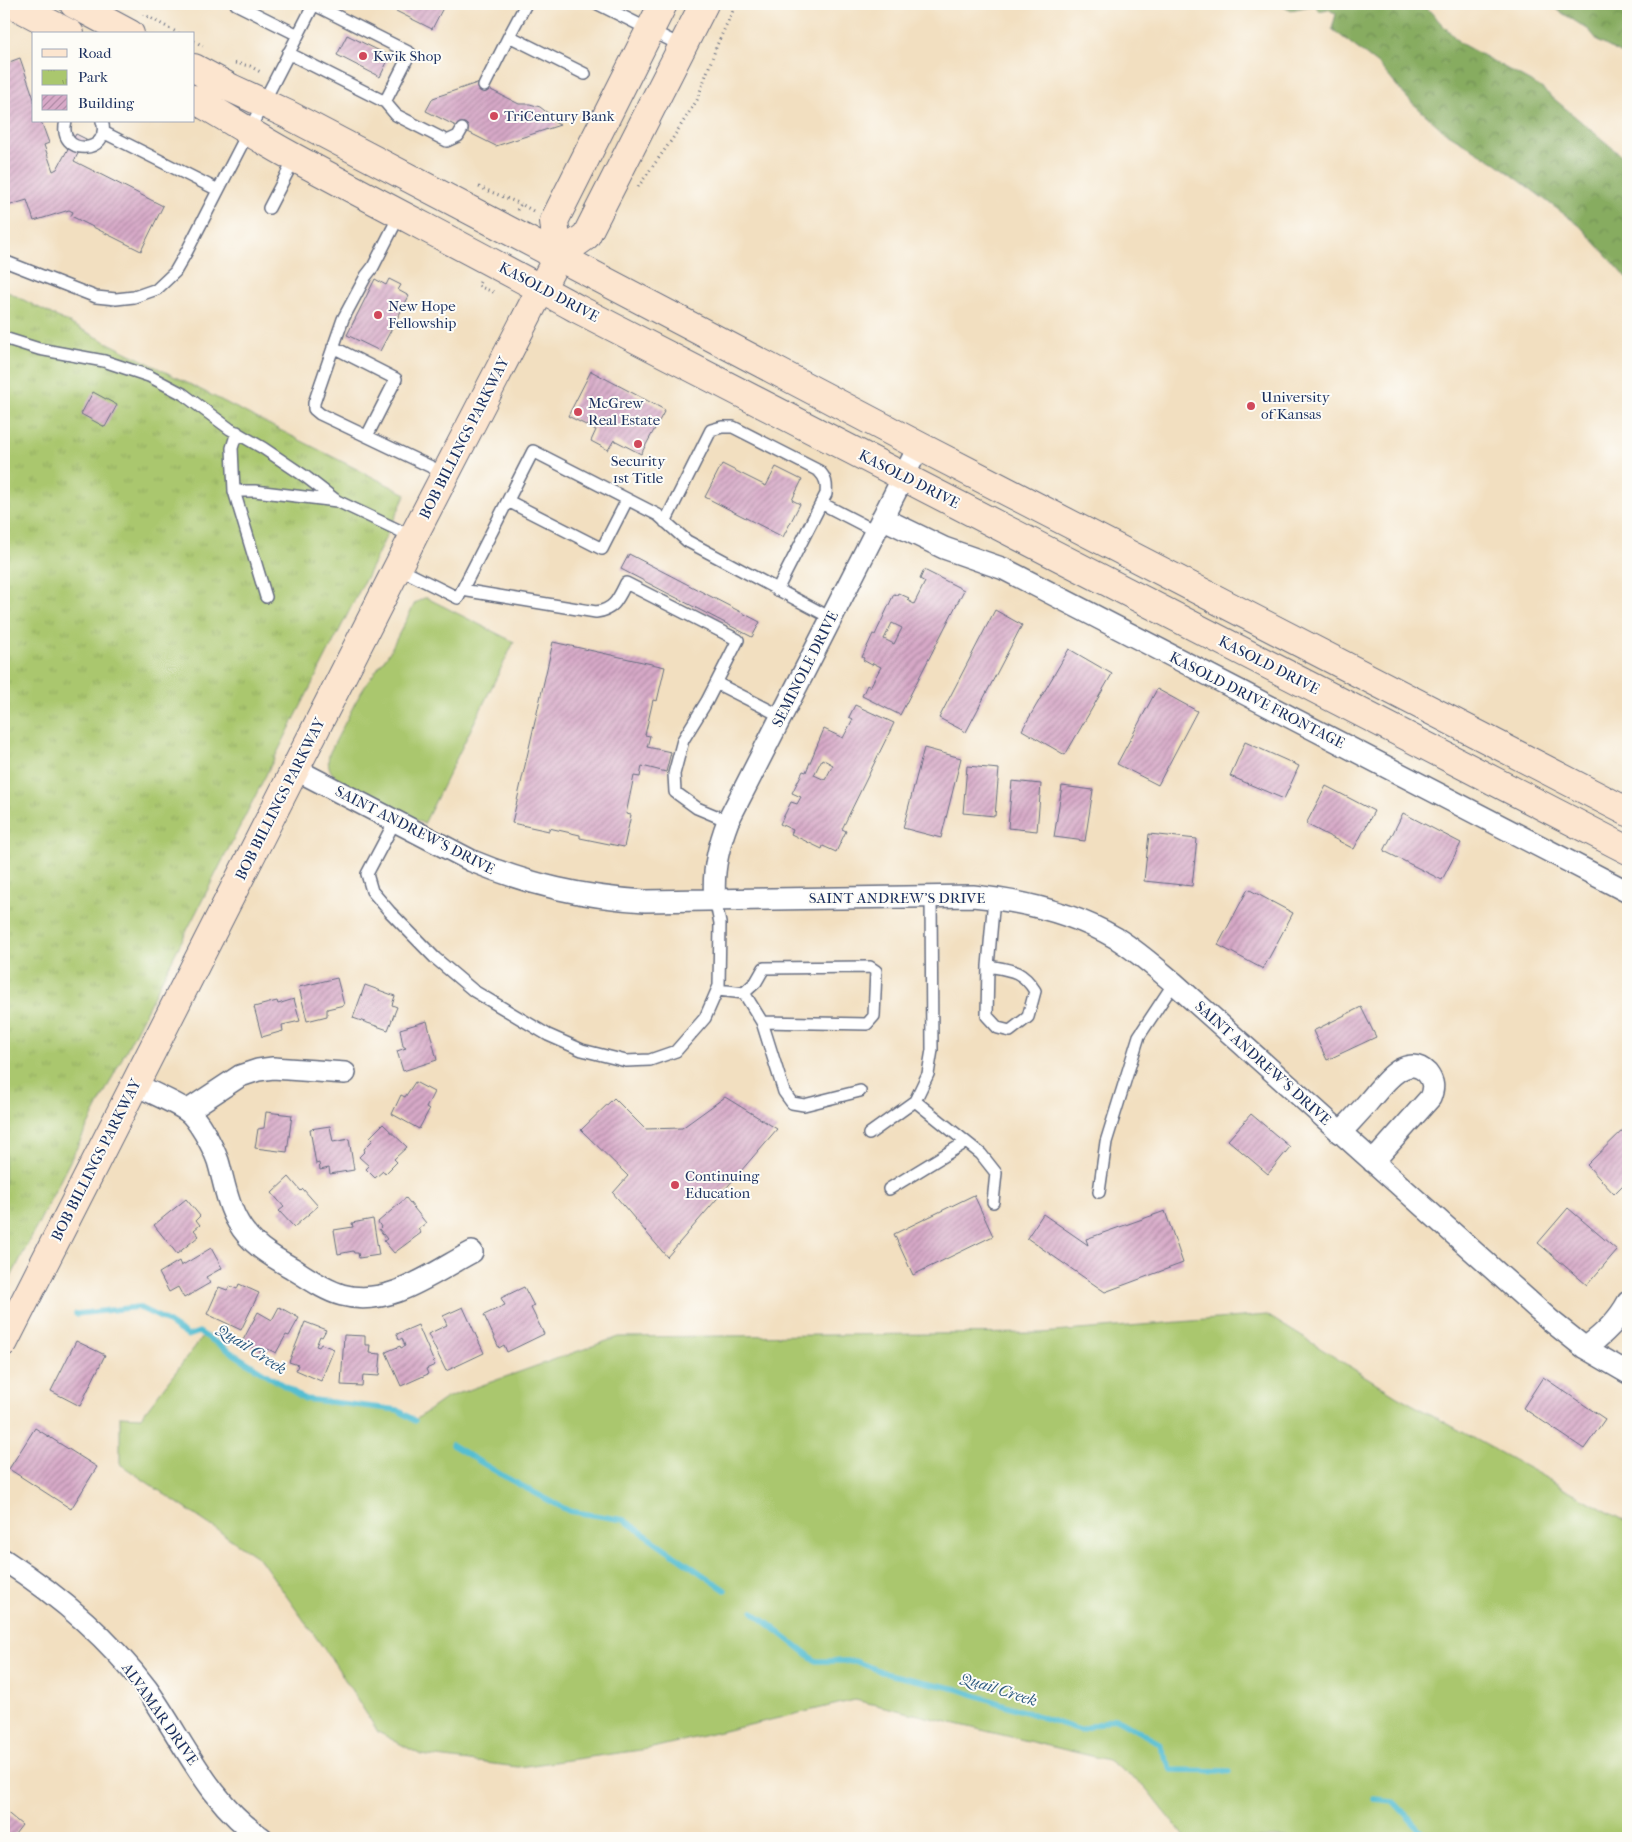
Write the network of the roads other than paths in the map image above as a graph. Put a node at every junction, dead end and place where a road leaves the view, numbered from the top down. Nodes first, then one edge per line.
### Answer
1 (13, 4) edge
2 (74, 4) edge
3 (236, 4) edge
4 (313, 4) edge
5 (526, 4) edge
6 (599, 4) edge
7 (663, 4) edge
8 (704, 4) edge
9 (135, 23) edge
10 (650, 30) junction
11 (66, 32) edge
12 (298, 35) junction
13 (509, 36) junction
14 (682, 46) junction
15 (288, 53) junction
16 (195, 68) edge
17 (585, 74) dead end
18 (484, 86) dead end
19 (195, 100) edge
20 (263, 102) junction
21 (385, 102) junction
22 (66, 122) edge
23 (103, 127) edge
24 (462, 129) dead end
25 (249, 131) junction
26 (295, 158) junction
27 (218, 190) junction
28 (269, 208) dead end
29 (400, 214) junction
30 (558, 256) junction
31 (4, 260) edge
32 (542, 289) junction
33 (4, 338) edge
34 (333, 347) junction
35 (237, 432) junction
36 (367, 436) junction
37 (919, 446) junction
38 (446, 474) junction
39 (904, 476) junction
40 (234, 491) junction
41 (508, 500) junction
42 (627, 500) junction
43 (337, 501) junction
44 (821, 503) junction
45 (665, 522) junction
46 (879, 524) junction
47 (413, 537) junction
48 (398, 568) junction
49 (462, 590) junction
50 (777, 590) junction
51 (266, 597) dead end
52 (831, 618) junction
53 (716, 684) junction
54 (781, 716) junction
55 (295, 769) junction
56 (1628, 812) edge
57 (395, 821) junction
58 (728, 821) junction
59 (1628, 850) edge
60 (1628, 892) edge
61 (931, 896) junction
62 (994, 898) junction
63 (716, 900) junction
64 (988, 966) junction
65 (1174, 983) junction
66 (718, 990) junction
67 (744, 993) junction
68 (762, 1022) junction
69 (344, 1073) dead end
70 (135, 1084) junction
71 (860, 1091) dead end
72 (915, 1101) junction
73 (187, 1111) junction
74 (1340, 1133) junction
75 (868, 1134) dead end
76 (966, 1142) junction
77 (1372, 1162) junction
78 (889, 1189) dead end
79 (1099, 1192) dead end
80 (993, 1202) dead end
81 (472, 1252) dead end
82 (1628, 1302) edge
83 (4, 1342) edge
84 (1586, 1348) junction
85 (1628, 1373) edge
86 (4, 1560) edge
87 (262, 1838) edge

1 - 11 main road
2 - 9 main road
3 - 12 lane
4 - 12 lane
4 - 21 lane
5 - 13 lane
6 - 10 lane
7 - 10 main road
8 - 14 main road, BOB BILLINGS PARKWAY
10 - 14 lane
10 - 30 main road
12 - 15 lane
13 - 17 lane
13 - 18 lane
14 - 30 main road, BOB BILLINGS PARKWAY
15 - 20 lane
15 - 21 lane
16 - 20 main road
19 - 25 main road, KASOLD DRIVE
20 - 25 lane
20 - 30 main road
21 - 24 lane
22 - 23 lane
23 - 27 lane
25 - 26 main road, KASOLD DRIVE
25 - 27 lane
26 - 28 lane
26 - 29 main road, KASOLD DRIVE
27 - 31 lane
29 - 32 main road, KASOLD DRIVE
29 - 34 lane
30 - 32 main road, BOB BILLINGS PARKWAY
30 - 37 main road
32 - 38 main road, BOB BILLINGS PARKWAY
32 - 39 main road, KASOLD DRIVE
33 - 35 lane
34 - 36 lane
34 - 36 lane
35 - 40 lane
35 - 43 lane
36 - 38 lane
37 - 39 street, SEMINOLE DRIVE
37 - 56 main road
38 - 47 main road, BOB BILLINGS PARKWAY
39 - 46 street, SEMINOLE DRIVE
39 - 59 main road, KASOLD DRIVE
40 - 43 lane
40 - 51 lane
41 - 42 lane
41 - 42 lane
41 - 49 lane
42 - 45 lane
43 - 47 lane
44 - 45 lane
44 - 46 lane
44 - 50 lane
45 - 50 lane
46 - 52 street, SEMINOLE DRIVE
46 - 60 street, KASOLD DRIVE FRONTAGE
47 - 48 main road, BOB BILLINGS PARKWAY
48 - 49 lane
48 - 55 main road, BOB BILLINGS PARKWAY
49 - 53 lane
50 - 52 lane
52 - 54 street, SEMINOLE DRIVE
53 - 54 lane
53 - 58 lane
54 - 58 street, SEMINOLE DRIVE
55 - 57 street, SAINT ANDREW'S DRIVE
55 - 70 main road, BOB BILLINGS PARKWAY
57 - 63 street, SAINT ANDREW'S DRIVE
57 - 66 lane
58 - 63 street, SEMINOLE DRIVE
61 - 62 street, SAINT ANDREW'S DRIVE
61 - 63 street, SAINT ANDREW'S DRIVE
61 - 72 lane
62 - 64 lane
62 - 65 street, SAINT ANDREW'S DRIVE
63 - 66 lane
64 - 64 lane
65 - 74 street, SAINT ANDREW'S DRIVE
65 - 79 lane
66 - 67 lane
67 - 68 lane
67 - 68 lane
68 - 71 lane
69 - 73 street
70 - 73 street
70 - 83 main road, BOB BILLINGS PARKWAY
72 - 75 lane
72 - 76 lane
73 - 81 street
74 - 77 street, SAINT ANDREW'S DRIVE
74 - 77 street
76 - 78 lane
76 - 80 lane
77 - 84 street, SAINT ANDREW'S DRIVE
82 - 84 street
84 - 85 street, SAINT ANDREW'S DRIVE
86 - 87 street, ALVAMAR DRIVE

